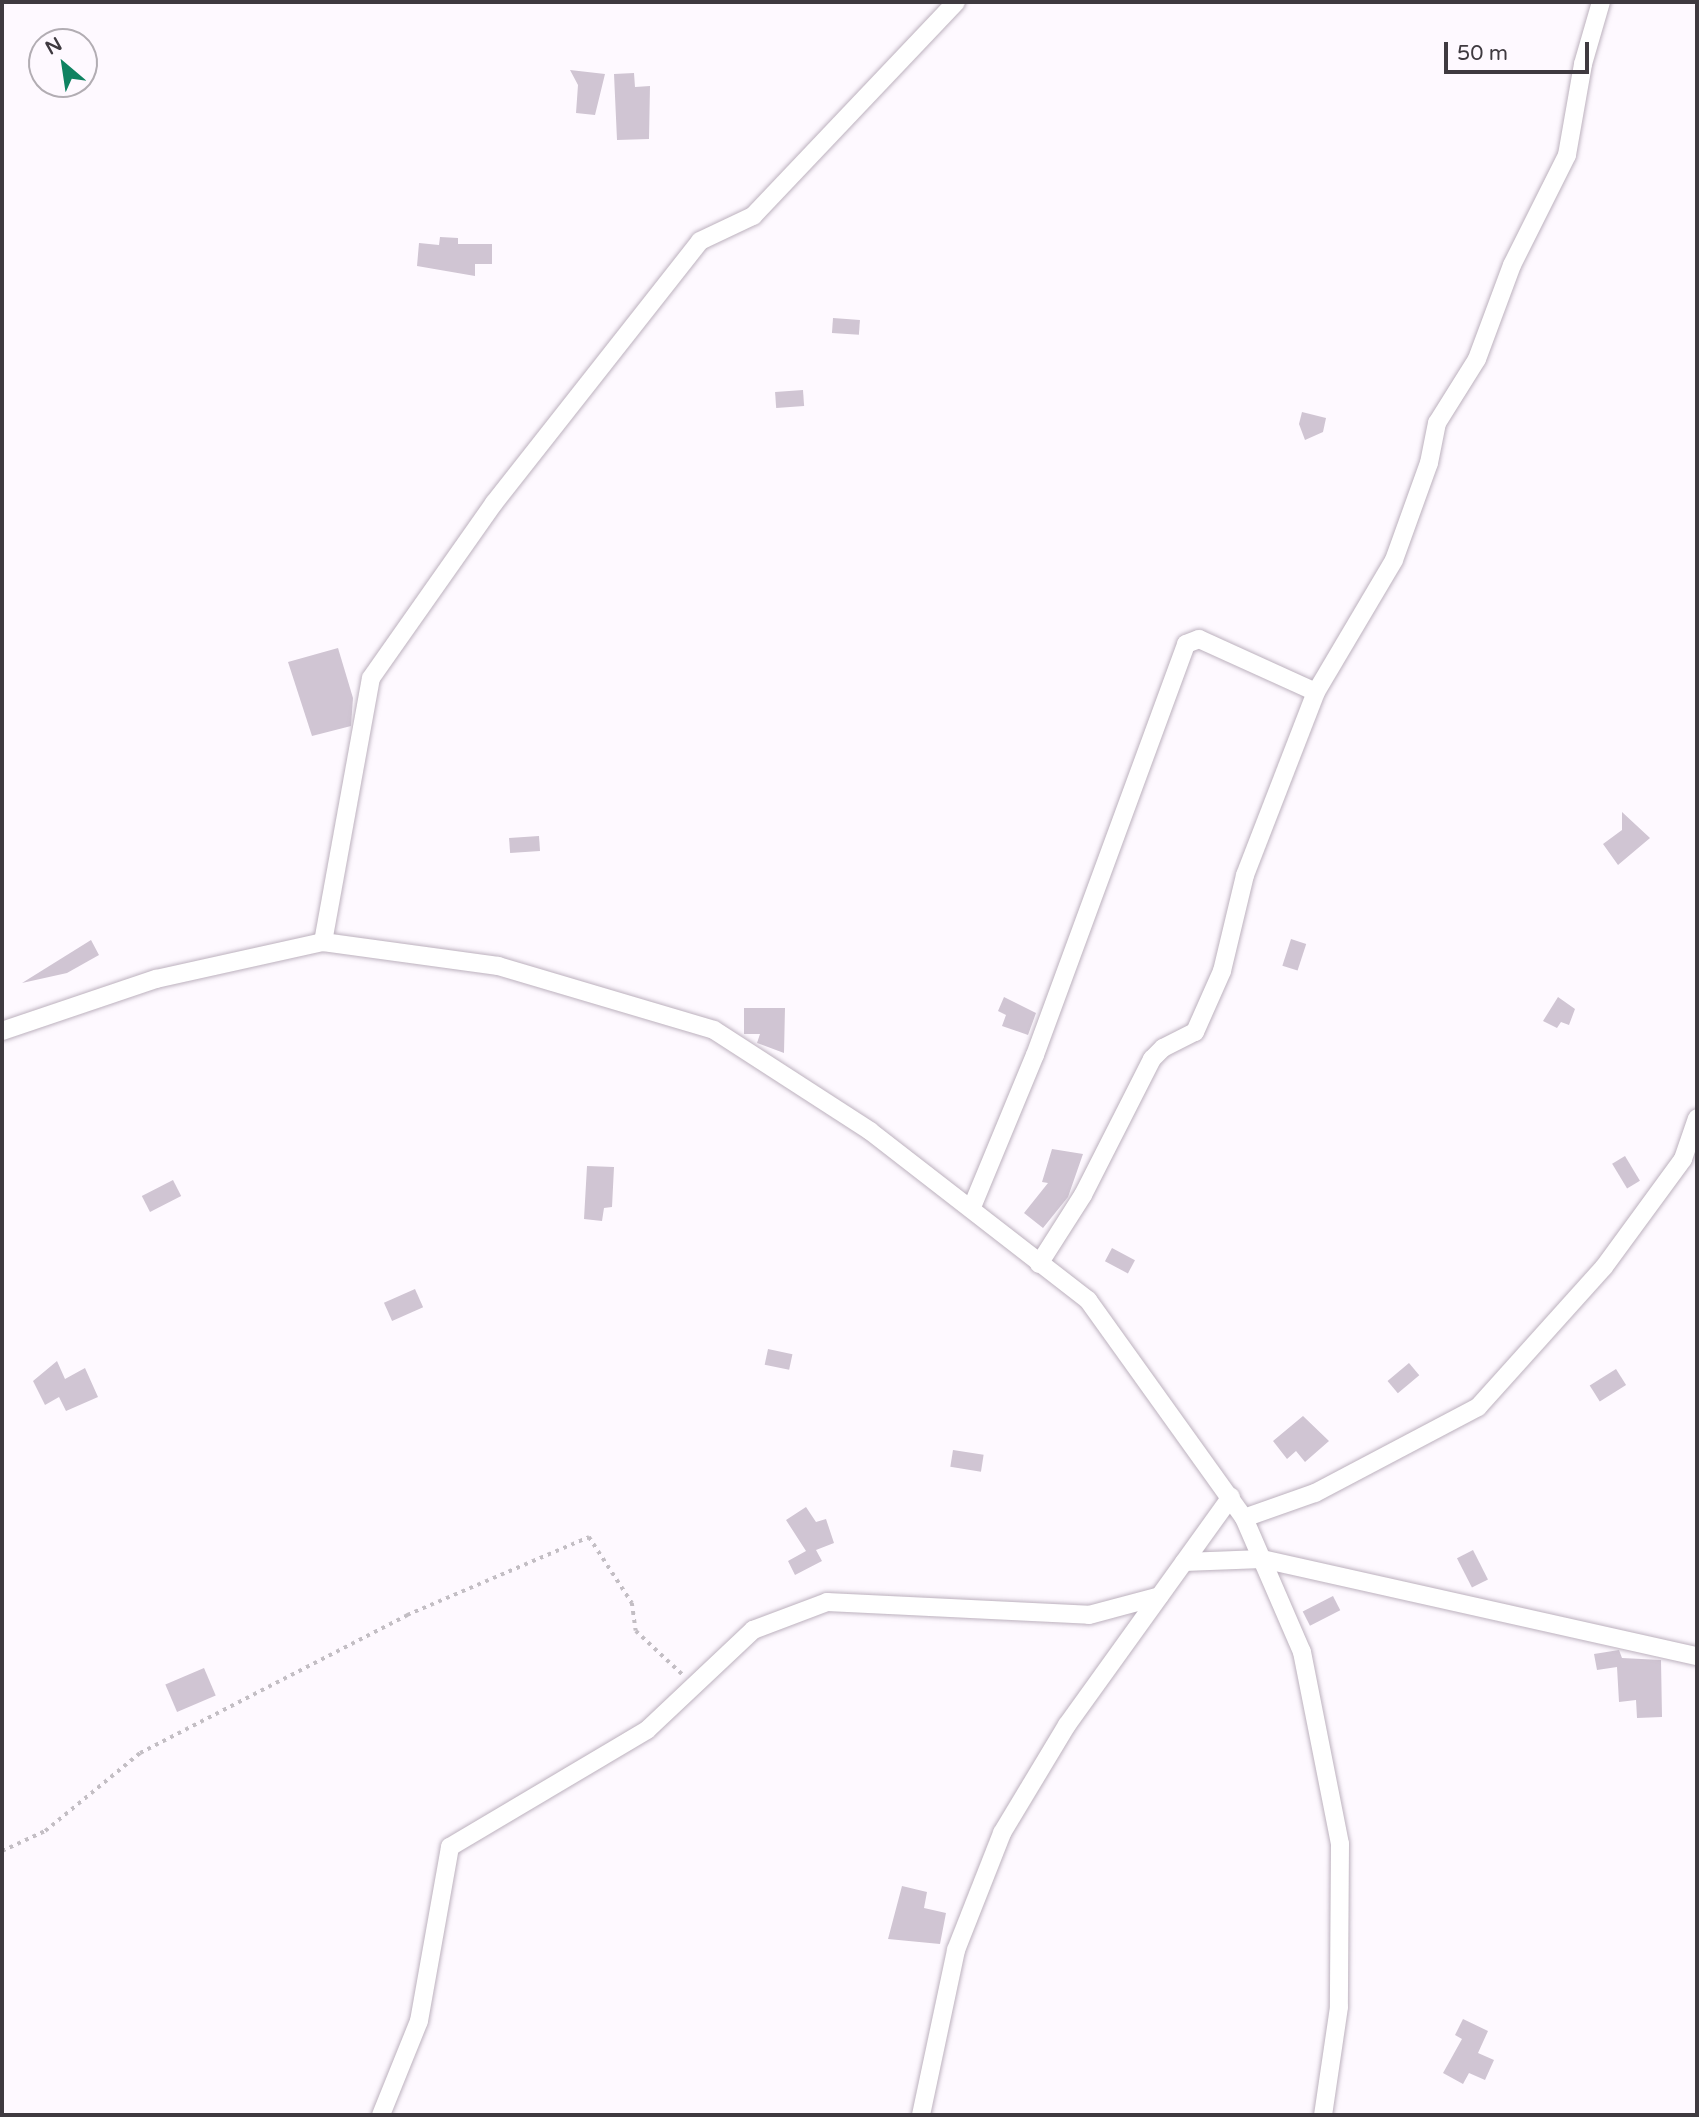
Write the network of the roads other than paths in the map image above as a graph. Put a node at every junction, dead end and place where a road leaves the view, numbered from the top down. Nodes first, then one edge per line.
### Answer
1 (956, 2) edge
2 (1601, 2) edge
3 (1316, 692) junction
4 (323, 942) junction
5 (2, 1031) edge
6 (1697, 1118) edge
7 (972, 1207) junction
8 (1039, 1264) junction
9 (1231, 1497) junction
10 (1244, 1518) junction
11 (1262, 1559) junction
12 (1184, 1562) junction
13 (1160, 1596) junction
14 (1697, 1656) edge
15 (380, 2115) edge
16 (921, 2115) edge
17 (1323, 2115) edge

1 - 4 street
2 - 3 street
3 - 7 street
3 - 8 street
4 - 5 street
4 - 7 street
6 - 10 street
7 - 8 street
8 - 9 street
9 - 10 street
9 - 12 street
10 - 11 street
11 - 12 street
11 - 14 street
11 - 17 street
12 - 13 street
13 - 15 street
13 - 16 street

